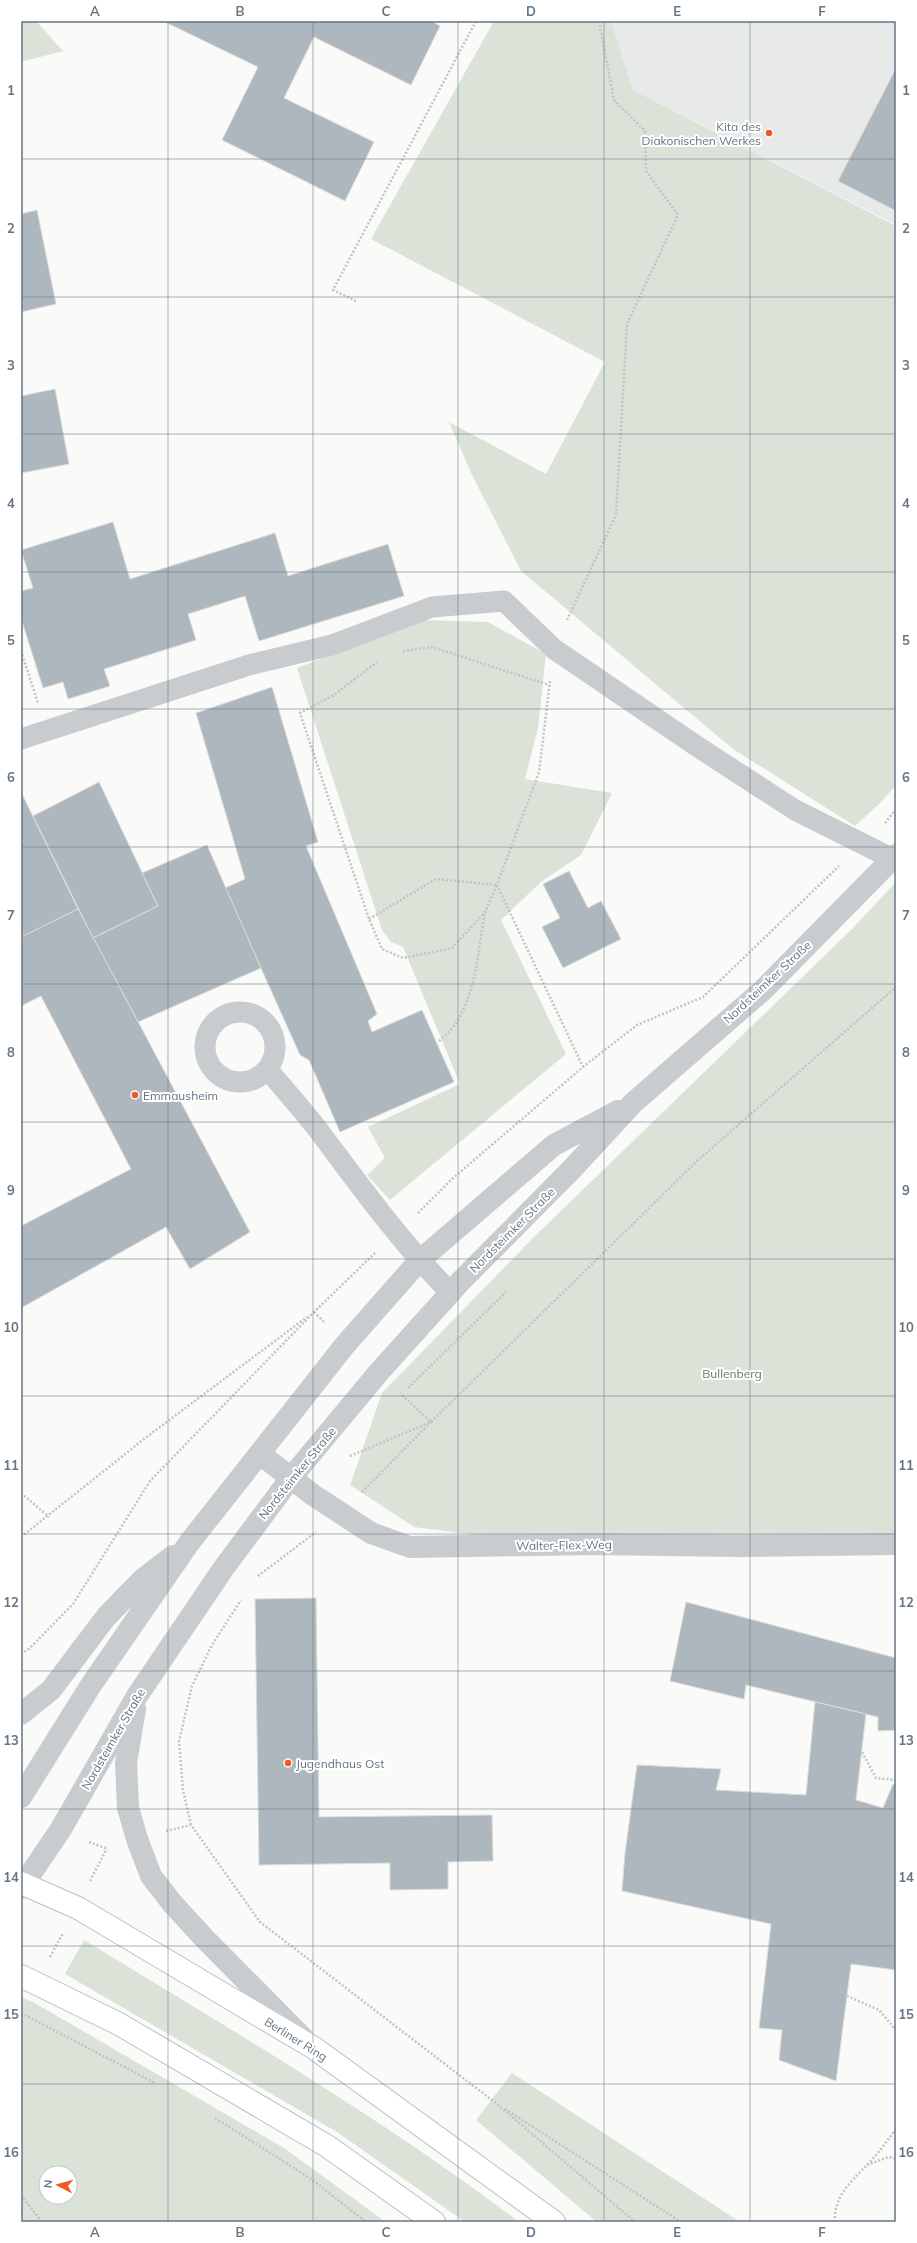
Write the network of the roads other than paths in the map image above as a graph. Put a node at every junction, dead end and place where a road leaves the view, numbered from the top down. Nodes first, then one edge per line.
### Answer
1 (21, 739) edge
2 (894, 857) edge
3 (268, 1070) dead end
4 (633, 1103) junction
5 (419, 1261) junction
6 (451, 1293) junction
7 (260, 1454) junction
8 (290, 1479) junction
9 (189, 1543) junction
10 (896, 1544) edge
11 (137, 1696) junction
12 (21, 1714) edge
13 (21, 1797) edge
14 (22, 1885) edge
15 (21, 1976) edge
16 (314, 2048) junction
17 (434, 2222) edge
18 (554, 2222) edge

1 - 2 lane
2 - 4 street, Nordsteimker Straße
3 - 5 lane
4 - 5 street, Nordsteimker Straße
4 - 6 street, Nordsteimker Straße
5 - 6 lane
5 - 7 street, Nordsteimker Straße
6 - 8 street, Nordsteimker Straße
7 - 8 street, Walter-Flex-Weg
7 - 9 street, Nordsteimker Straße
8 - 10 street, Walter-Flex-Weg
8 - 11 street, Nordsteimker Straße
9 - 12 street
9 - 13 street, Nordsteimker Straße
11 - 14 street, Nordsteimker Straße
11 - 16 street
14 - 16 main road, Berliner Ring
15 - 17 main road
16 - 18 main road, Berliner Ring

